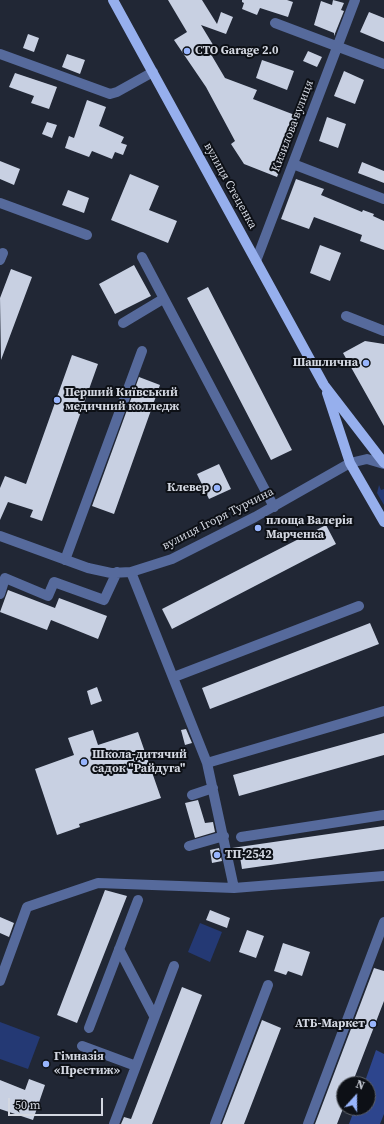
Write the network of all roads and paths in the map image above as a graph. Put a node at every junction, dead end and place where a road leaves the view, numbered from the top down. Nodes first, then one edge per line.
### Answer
1 (113, 0) edge
2 (355, 0) edge
3 (275, 23) dead end
4 (338, 46) junction
5 (0, 54) edge
6 (384, 64) edge
7 (153, 72) junction
8 (293, 164) junction
9 (384, 199) edge
10 (0, 203) edge
11 (87, 235) dead end
12 (142, 258) dead end
13 (256, 261) junction
14 (163, 299) junction
15 (346, 316) dead end
16 (122, 323) dead end
17 (384, 331) edge
18 (142, 351) dead end
19 (324, 385) junction
20 (350, 463) junction
21 (384, 464) edge
22 (274, 507) junction
23 (384, 522) edge
24 (0, 536) edge
25 (65, 560) junction
26 (118, 572) junction
27 (131, 572) junction
28 (0, 594) edge
29 (359, 606) dead end
30 (174, 677) junction
31 (384, 711) edge
32 (207, 763) junction
33 (213, 788) junction
34 (192, 795) dead end
35 (384, 814) edge
36 (224, 836) junction
37 (241, 837) dead end
38 (189, 846) dead end
39 (384, 876) edge
40 (234, 888) junction
41 (138, 900) dead end
42 (384, 922) edge
43 (119, 949) junction
44 (174, 966) dead end
45 (0, 981) edge
46 (268, 985) dead end
47 (154, 1016) junction
48 (89, 1028) dead end
49 (82, 1046) dead end
50 (136, 1066) junction
51 (114, 1124) edge
52 (215, 1124) edge
53 (308, 1124) edge

1 - 7 main road, вулиця Стеценка
2 - 4 street, Кизилова вулиця
3 - 4 street
4 - 6 street
4 - 8 street, Кизилова вулиця
5 - 7 street
7 - 13 main road, вулиця Стеценка
8 - 9 street
8 - 13 street, Кизилова вулиця
10 - 11 street
12 - 14 street
13 - 19 main road, вулиця Стеценка
14 - 16 street
14 - 22 street
15 - 17 street
18 - 25 street
19 - 20 main road, вулиця Стеценка
19 - 21 main road, вулиця Стеценка
20 - 21 street
20 - 22 street, вулиця Ігоря Турчина
20 - 23 main road, вулиця Стеценка
22 - 27 street, вулиця Ігоря Турчина
24 - 25 street, вулиця Ігоря Турчина
25 - 26 street, вулиця Ігоря Турчина
26 - 27 street, вулиця Ігоря Турчина
26 - 28 street
27 - 30 street
29 - 30 street
30 - 32 street
31 - 32 street
32 - 33 street
33 - 34 street
33 - 36 street
35 - 37 street
36 - 38 street
36 - 40 street
39 - 40 street
40 - 45 street
41 - 43 street
42 - 53 street
43 - 47 street
43 - 48 street
44 - 47 street
46 - 52 street
47 - 50 street
49 - 50 street
50 - 51 street

